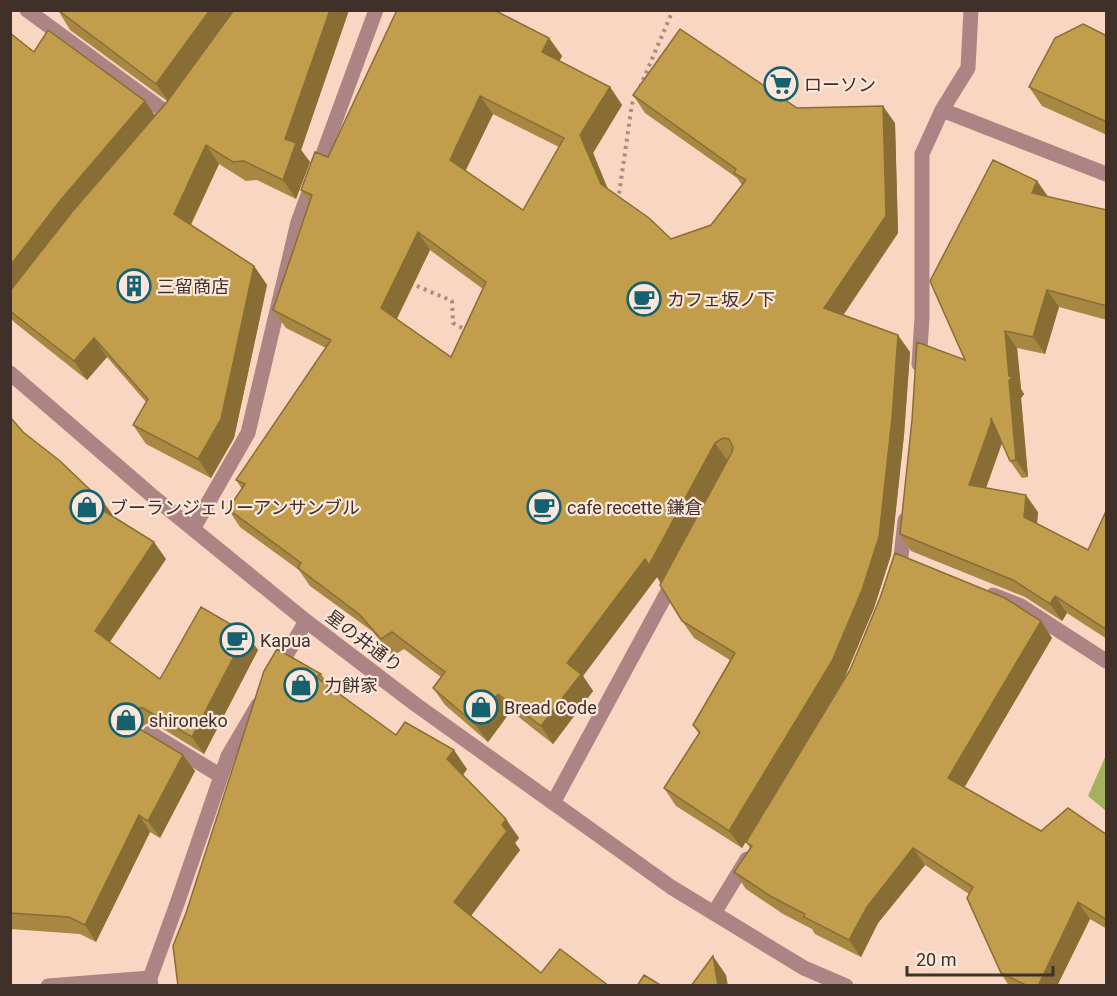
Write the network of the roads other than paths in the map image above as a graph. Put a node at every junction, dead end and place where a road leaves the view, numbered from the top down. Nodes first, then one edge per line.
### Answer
1 (27, 10) edge
2 (376, 10) edge
3 (971, 10) edge
4 (942, 110) junction
5 (170, 116) edge
6 (1107, 174) edge
7 (10, 373) edge
8 (918, 377) edge
9 (907, 502) edge
10 (193, 529) junction
11 (680, 567) edge
12 (977, 588) edge
13 (890, 589) edge
14 (306, 621) junction
15 (1107, 661) edge
16 (150, 733) edge
17 (221, 776) junction
18 (553, 803) junction
19 (757, 843) edge
20 (714, 913) junction
21 (150, 982) edge
22 (48, 986) edge
23 (846, 986) edge

1 - 5 street
2 - 10 street
3 - 4 street
4 - 6 street
4 - 8 street
7 - 10 street, 星の井通り
9 - 13 street
10 - 14 street, 星の井通り
11 - 18 street
12 - 15 street
14 - 17 street
14 - 18 street, 星の井通り
16 - 17 street
17 - 21 street
18 - 20 street, 星の井通り
19 - 20 street
20 - 23 street, 星の井通り
21 - 22 street

